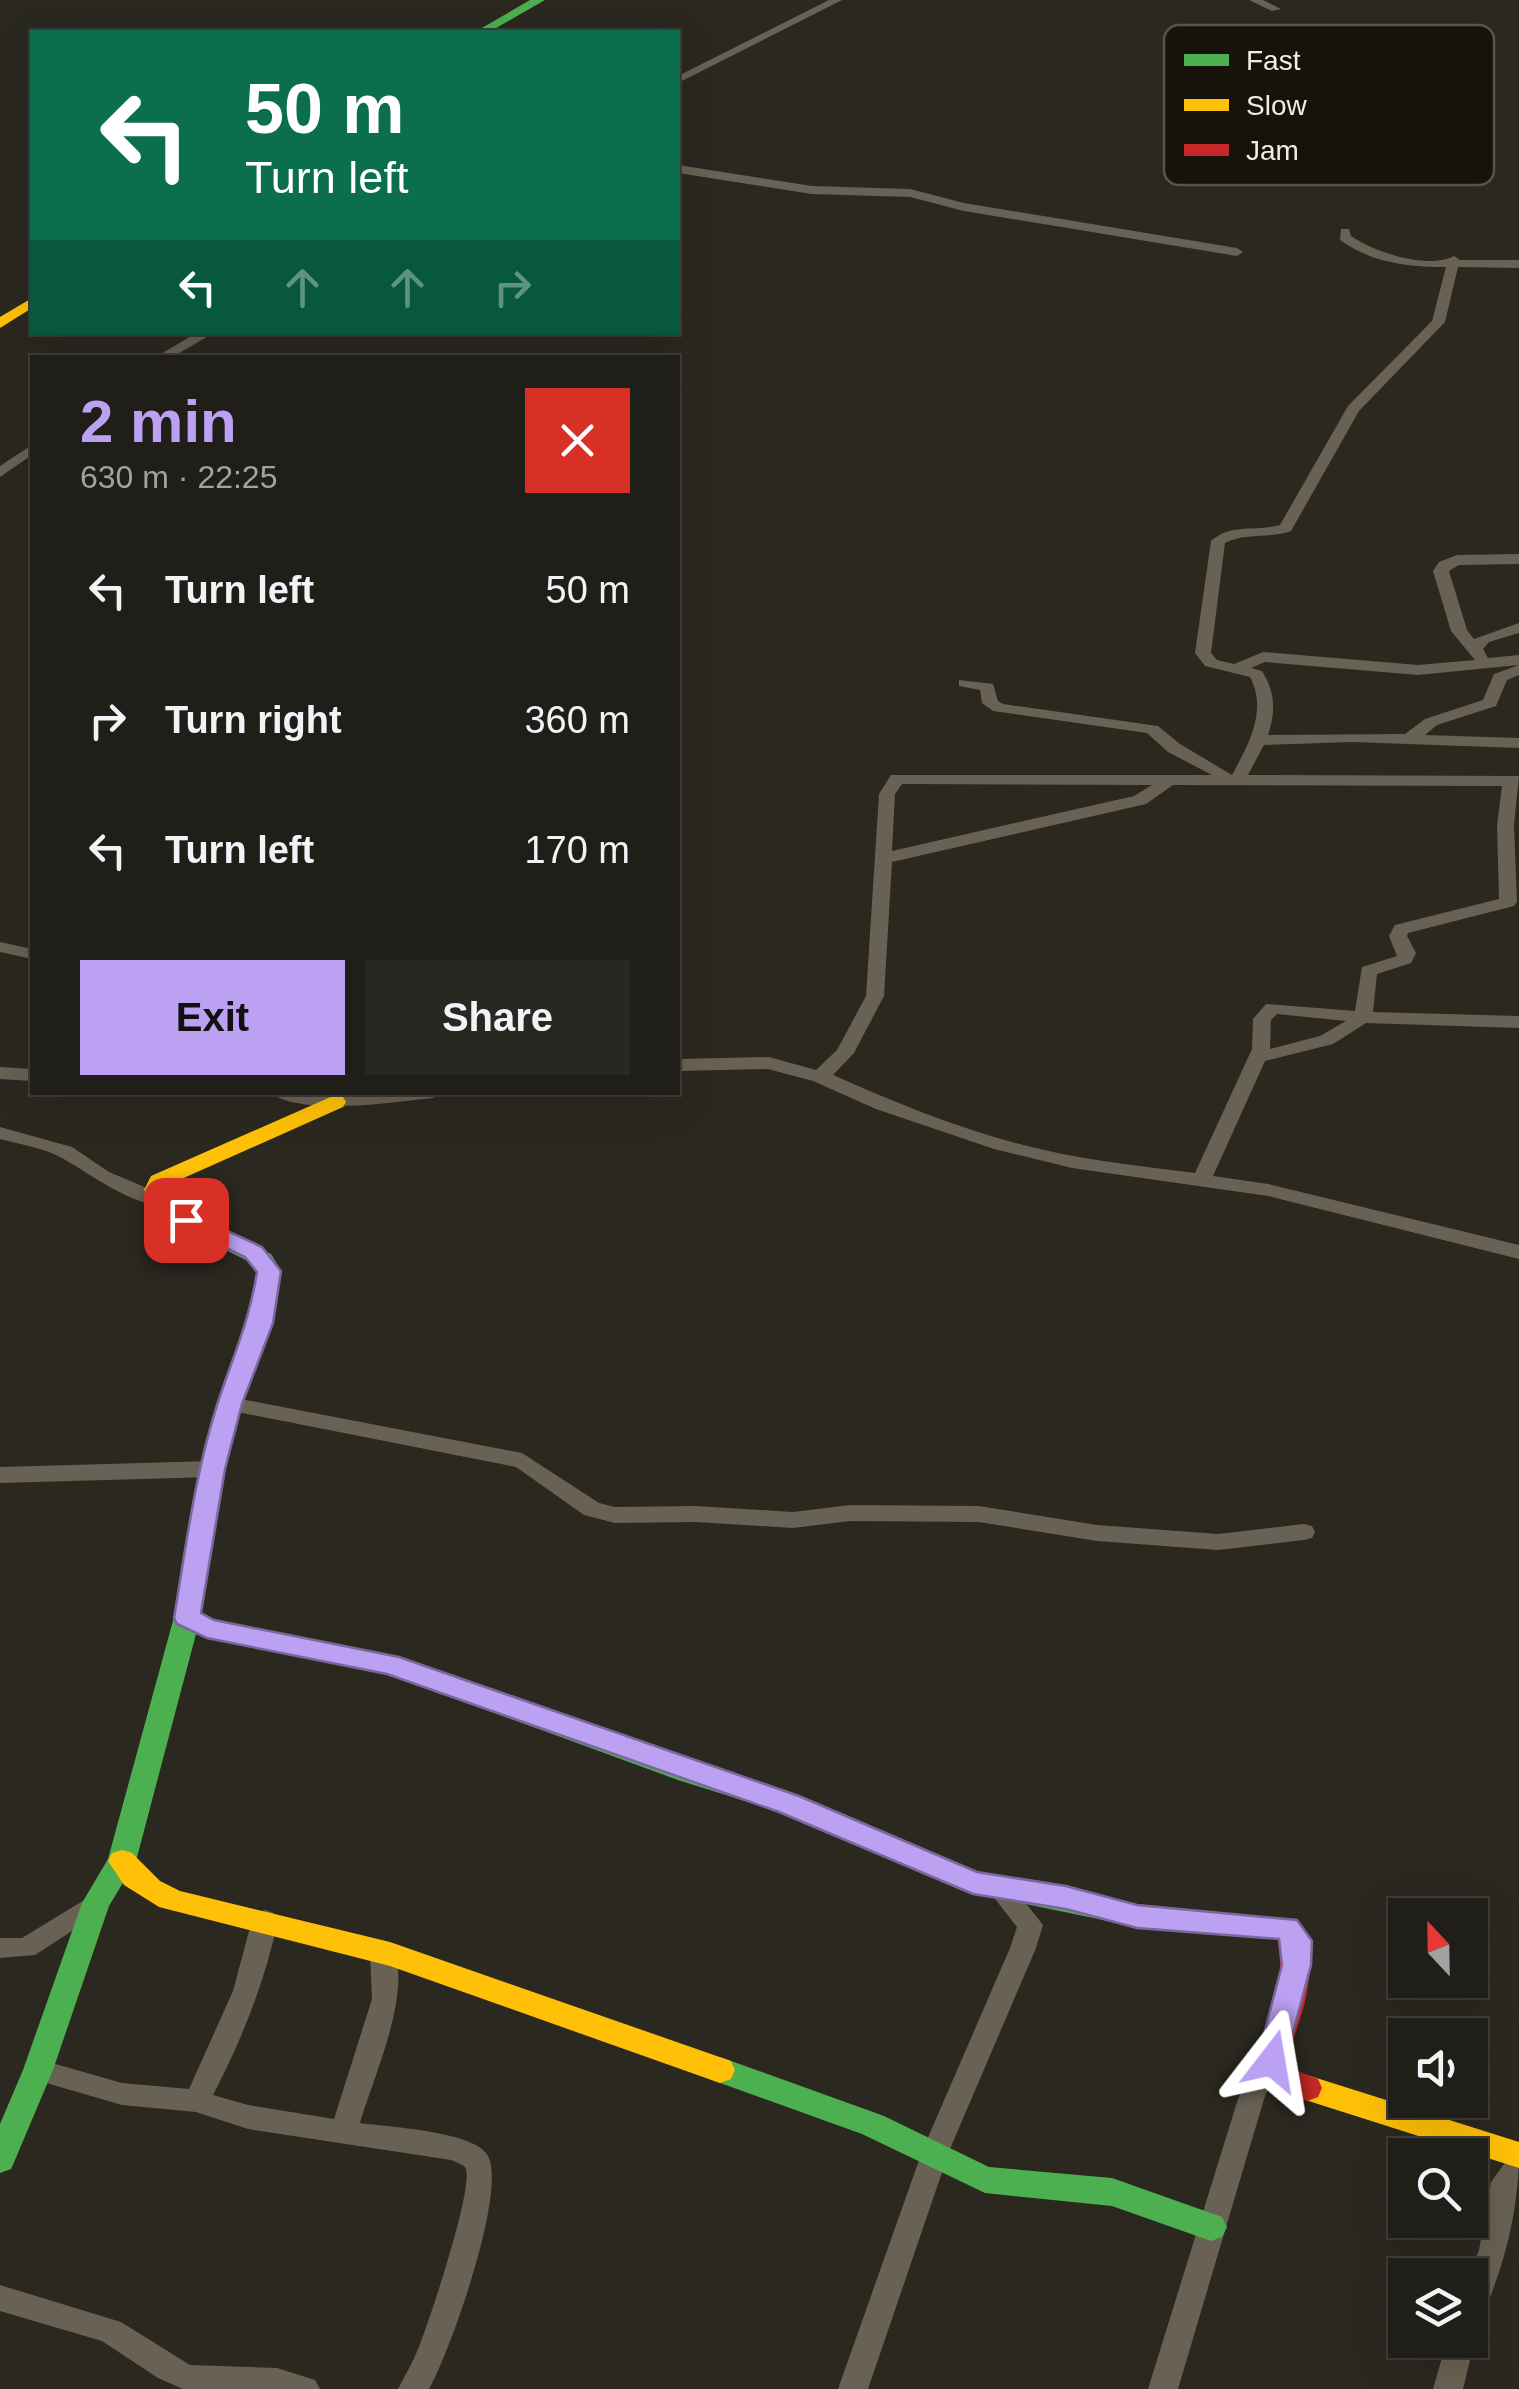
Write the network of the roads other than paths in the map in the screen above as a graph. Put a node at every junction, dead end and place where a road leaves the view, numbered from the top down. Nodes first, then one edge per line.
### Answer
1 (539, 0) edge
2 (837, 0) edge
3 (1254, 0) edge
4 (1276, 9) dead end
5 (485, 30) edge
6 (680, 79) edge
7 (680, 169) edge
8 (1345, 232) dead end
9 (1237, 252) dead end
10 (1454, 260) junction
11 (1519, 264) edge
12 (30, 303) edge
13 (0, 324) edge
14 (203, 335) edge
15 (166, 355) edge
16 (30, 450) edge
17 (0, 472) edge
18 (1519, 559) edge
19 (1519, 628) edge
20 (1474, 649) junction
21 (1519, 660) edge
22 (1487, 663) junction
23 (1237, 668) junction
24 (1519, 670) edge
25 (1500, 676) junction
26 (965, 683) dead end
27 (1258, 740) junction
28 (1408, 740) junction
29 (1519, 743) edge
30 (1222, 778) junction
31 (1515, 781) edge
32 (1167, 782) junction
33 (885, 858) junction
34 (0, 947) edge
35 (30, 954) edge
36 (1361, 1017) junction
37 (1519, 1022) edge
38 (1256, 1058) junction
39 (680, 1065) edge
40 (0, 1074) edge
41 (30, 1075) edge
42 (820, 1077) junction
43 (295, 1095) edge
44 (404, 1095) edge
45 (335, 1102) junction
46 (0, 1132) edge
47 (1202, 1179) junction
48 (159, 1200) junction
49 (1519, 1252) edge
50 (230, 1404) junction
51 (212, 1469) junction
52 (0, 1475) edge
53 (1304, 1532) dead end
54 (187, 1618) junction
55 (122, 1861) junction
56 (1002, 1890) junction
57 (96, 1903) junction
58 (265, 1920) junction
59 (0, 1948) edge
60 (383, 1953) junction
61 (1272, 2061) junction
62 (38, 2070) junction
63 (196, 2101) junction
64 (343, 2132) junction
65 (1519, 2155) edge
66 (932, 2158) junction
67 (0, 2160) edge
68 (1519, 2166) edge
69 (1211, 2227) junction
70 (1488, 2263) edge
71 (0, 2298) edge
72 (1456, 2358) edge
73 (304, 2389) edge
74 (414, 2389) edge
75 (853, 2389) edge
76 (1162, 2389) edge
77 (1448, 2389) edge

1 - 5 main road
2 - 6 street
3 - 4 street
7 - 9 street
8 - 10 street
10 - 11 street
10 - 23 street
12 - 13 main road
14 - 15 street
16 - 17 street
18 - 20 street
19 - 20 street
20 - 22 street
21 - 22 street
22 - 23 street
22 - 25 street
23 - 27 street
24 - 25 street
25 - 28 street
26 - 30 street
27 - 28 street
27 - 30 street
28 - 29 street
30 - 31 street
30 - 32 street
31 - 36 street
32 - 33 street
32 - 33 street
33 - 42 street
34 - 35 street
36 - 37 street
36 - 38 street
36 - 38 street
38 - 47 street
39 - 42 street
40 - 41 street
42 - 47 street
43 - 45 street
44 - 45 street
45 - 48 main road
46 - 48 street
47 - 49 street
48 - 50 main road
50 - 51 main road
50 - 53 street
51 - 52 street
51 - 54 main road
54 - 55 main road
54 - 56 main road
55 - 57 main road
55 - 58 main road
56 - 61 main road
56 - 66 street
57 - 59 street
57 - 62 main road
58 - 60 main road
58 - 63 street
60 - 64 street
60 - 66 main road
61 - 65 main road
61 - 69 street
62 - 63 street
62 - 67 main road
63 - 64 street
64 - 74 street
66 - 69 main road
66 - 75 street
68 - 70 street
69 - 76 street
71 - 73 street
72 - 77 street

